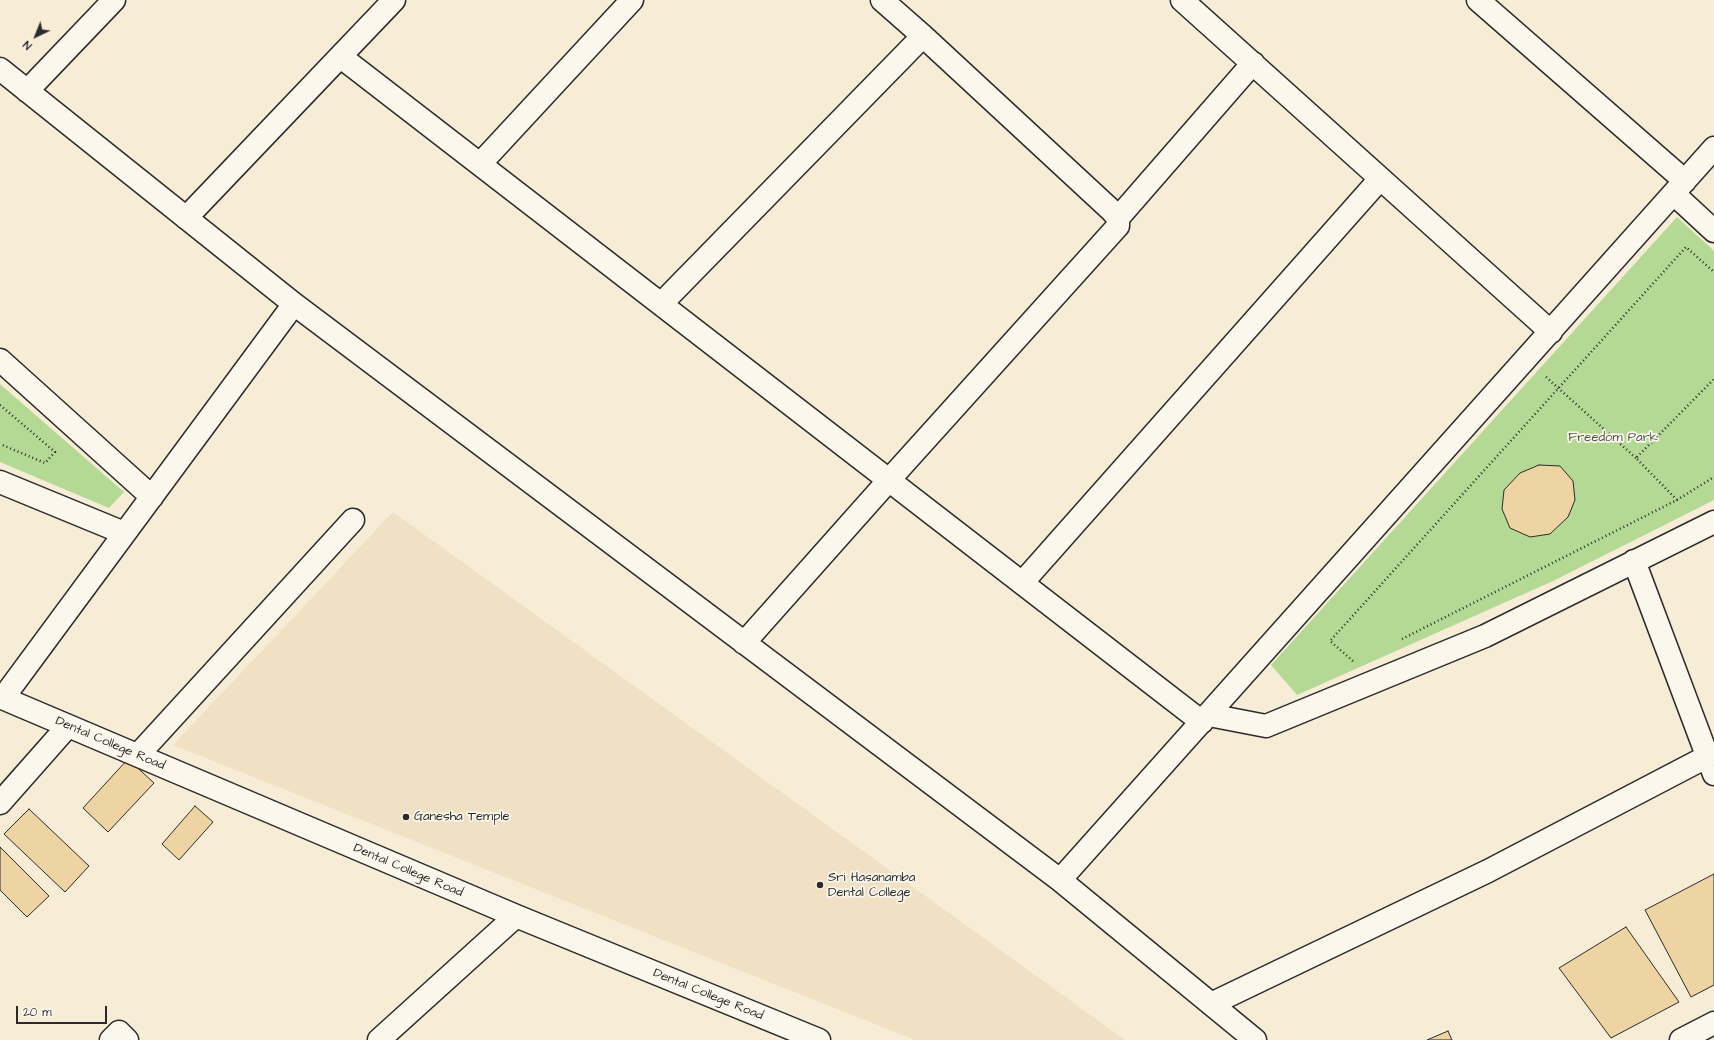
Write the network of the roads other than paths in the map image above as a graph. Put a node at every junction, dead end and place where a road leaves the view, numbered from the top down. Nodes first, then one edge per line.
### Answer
1 (114, 0) edge
2 (394, 0) edge
3 (632, 0) edge
4 (882, 0) edge
5 (1182, 0) edge
6 (1478, 0) edge
7 (923, 36) junction
8 (341, 57) junction
9 (1253, 63) junction
10 (0, 69) edge
11 (27, 91) junction
12 (1714, 148) edge
13 (480, 164) junction
14 (1380, 179) junction
15 (1680, 188) junction
16 (186, 218) junction
17 (1118, 218) junction
18 (1714, 231) edge
19 (294, 304) junction
20 (661, 304) junction
21 (1551, 332) junction
22 (0, 360) edge
23 (889, 480) junction
24 (0, 482) edge
25 (152, 497) junction
26 (353, 520) dead end
27 (1714, 522) edge
28 (124, 533) junction
29 (1634, 561) junction
30 (1022, 583) junction
31 (744, 643) junction
32 (2, 698) edge
33 (1205, 718) junction
34 (68, 726) junction
35 (138, 755) junction
36 (1712, 761) edge
37 (0, 803) edge
38 (1060, 880) junction
39 (516, 916) junction
40 (1211, 1004) junction
41 (1714, 1023) edge
42 (111, 1040) edge
43 (127, 1040) edge
44 (379, 1040) edge
45 (819, 1040) edge
46 (1255, 1040) edge
47 (1681, 1040) edge

1 - 11 street
2 - 8 street
3 - 13 street
4 - 7 street
5 - 9 street
6 - 15 street
7 - 17 street
7 - 20 street
8 - 13 street
8 - 16 street
9 - 14 street
9 - 17 street
10 - 11 street
11 - 16 street
12 - 15 street
13 - 20 street
14 - 21 street
14 - 30 street
15 - 18 street
15 - 21 street
16 - 19 street
17 - 23 street
19 - 25 street
19 - 31 street
20 - 23 street
21 - 33 street
22 - 25 street
23 - 30 street
23 - 31 street
24 - 28 street
25 - 28 street
26 - 35 street
27 - 29 street
28 - 32 street
29 - 33 street
29 - 36 street
30 - 33 street
31 - 38 street
32 - 34 street, Dental College Road
33 - 38 street
34 - 35 street, Dental College Road
34 - 37 street
35 - 39 street, Dental College Road
36 - 40 street
38 - 40 street
39 - 44 street
39 - 45 street, Dental College Road
40 - 46 street
41 - 47 street
42 - 43 street

